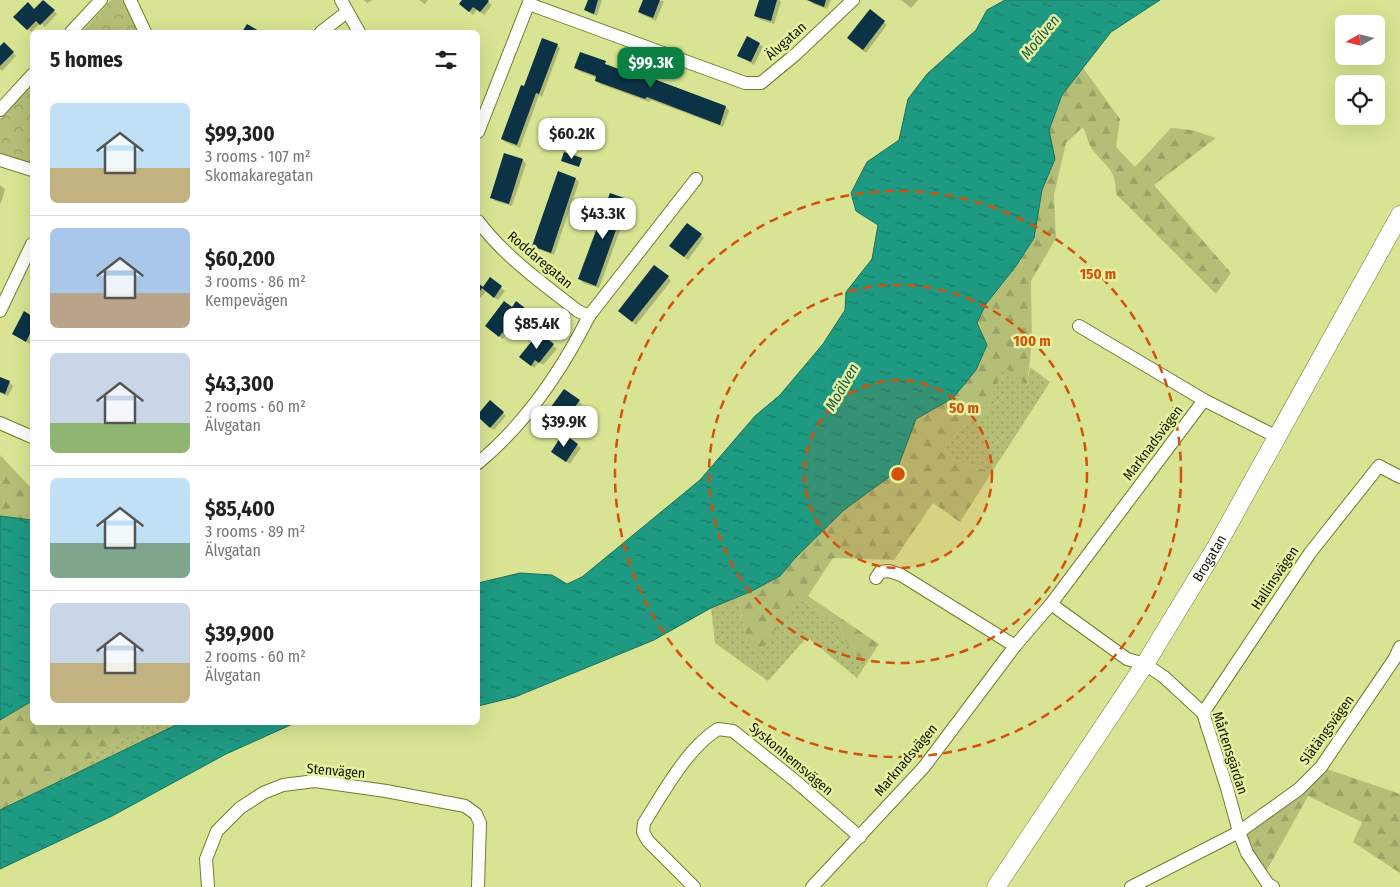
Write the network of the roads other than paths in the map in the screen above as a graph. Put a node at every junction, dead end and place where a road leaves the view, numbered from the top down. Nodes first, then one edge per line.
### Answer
1 (101, 0) edge
2 (130, 0) edge
3 (340, 0) edge
4 (853, 0) edge
5 (530, 2) edge
6 (347, 12) junction
7 (73, 30) edge
8 (145, 30) edge
9 (324, 30) edge
10 (358, 30) edge
11 (30, 77) edge
12 (0, 110) edge
13 (480, 127) edge
14 (0, 160) edge
15 (30, 169) edge
16 (696, 179) dead end
17 (1400, 215) edge
18 (480, 224) edge
19 (30, 248) edge
20 (0, 311) edge
21 (589, 316) junction
22 (1080, 326) dead end
23 (1204, 400) junction
24 (0, 423) edge
25 (30, 436) edge
26 (1276, 437) junction
27 (480, 461) edge
28 (1400, 477) edge
29 (876, 578) dead end
30 (1051, 604) junction
31 (1015, 646) junction
32 (1400, 647) edge
33 (1145, 664) junction
34 (1203, 713) junction
35 (1239, 832) junction
36 (860, 837) junction
37 (208, 887) edge
38 (478, 887) edge
39 (694, 887) edge
40 (812, 887) edge
41 (996, 887) edge
42 (1131, 887) edge
43 (1273, 887) edge

1 - 7 street
2 - 8 street
3 - 6 street
4 - 5 street, Älvgatan
5 - 13 street
6 - 9 street
6 - 10 street
11 - 12 street
14 - 15 street
16 - 21 street
17 - 26 main road, Brogatan
18 - 21 street, Roddaregatan
19 - 20 street
21 - 27 street
22 - 23 street, Marknadsvägen
23 - 26 street, Marknadsvägen
23 - 30 street, Marknadsvägen
24 - 25 street
26 - 33 main road, Brogatan
28 - 34 street, Hallinsvägen
29 - 31 street
30 - 31 street, Marknadsvägen
30 - 33 street, Mårtensgärdan
31 - 36 street, Marknadsvägen
32 - 35 street, Slätängsvägen
33 - 34 street, Mårtensgärdan
33 - 41 main road, Brogatan
34 - 35 street, Mårtensgärdan
35 - 42 street, Slätängsvägen
35 - 43 street, Mårtensgärdan
36 - 39 street, Syskonhemsvägen
36 - 40 street, Marknadsvägen
37 - 38 street, Stenvägen

